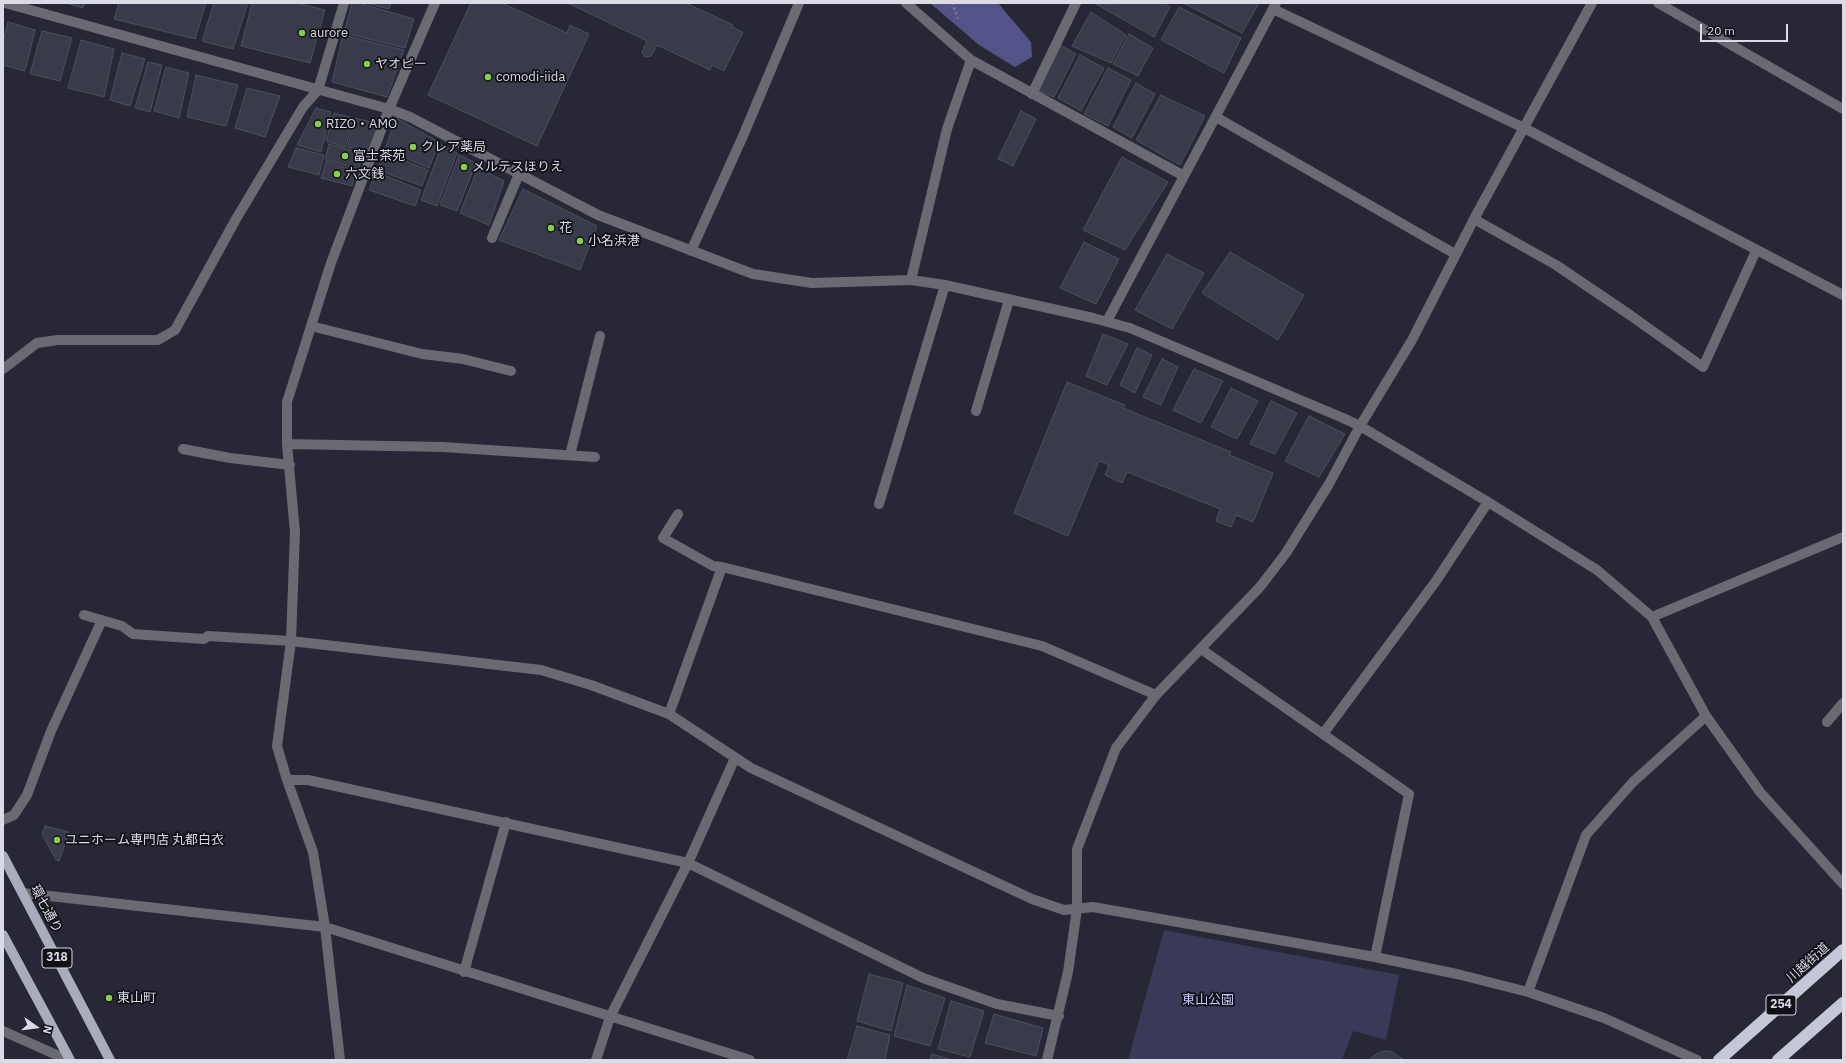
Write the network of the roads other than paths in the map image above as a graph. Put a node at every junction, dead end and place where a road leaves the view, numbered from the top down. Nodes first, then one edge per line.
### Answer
1 (5, 3) edge
2 (344, 3) edge
3 (435, 3) edge
4 (799, 3) edge
5 (906, 3) edge
6 (1076, 3) edge
7 (1592, 3) edge
8 (1658, 3) edge
9 (1275, 6) edge
10 (971, 60) junction
11 (318, 90) junction
12 (1032, 94) junction
13 (389, 109) junction
14 (1843, 109) edge
15 (1216, 117) junction
16 (1524, 128) junction
17 (519, 174) junction
18 (1184, 176) junction
19 (1474, 219) junction
20 (492, 238) dead end
21 (691, 251) junction
22 (1756, 251) junction
23 (1455, 254) junction
24 (911, 280) junction
25 (945, 285) junction
26 (1843, 295) edge
27 (1009, 300) junction
28 (1107, 321) junction
29 (311, 326) junction
30 (600, 336) dead end
31 (3, 369) edge
32 (511, 371) dead end
33 (976, 411) dead end
34 (1360, 426) junction
35 (287, 444) junction
36 (183, 449) dead end
37 (570, 455) junction
38 (595, 457) dead end
39 (290, 465) junction
40 (1488, 502) junction
41 (879, 504) dead end
42 (678, 514) dead end
43 (1843, 537) edge
44 (722, 567) junction
45 (84, 615) dead end
46 (1652, 617) junction
47 (102, 620) junction
48 (291, 641) junction
49 (1201, 649) junction
50 (1156, 695) junction
51 (1843, 703) edge
52 (669, 714) junction
53 (1706, 716) junction
54 (1827, 722) dead end
55 (1323, 734) junction
56 (735, 758) junction
57 (287, 780) junction
58 (3, 820) edge
59 (506, 822) junction
60 (3, 856) edge
61 (688, 863) junction
62 (1843, 884) edge
63 (23, 893) junction
64 (1077, 909) junction
65 (325, 927) junction
66 (3, 935) edge
67 (1843, 950) edge
68 (1375, 957) junction
69 (464, 972) junction
70 (1528, 992) junction
71 (1843, 1004) edge
72 (1059, 1016) junction
73 (610, 1017) junction
74 (3, 1030) edge
75 (69, 1060) edge
76 (110, 1060) edge
77 (340, 1060) edge
78 (596, 1060) edge
79 (750, 1060) edge
80 (1047, 1060) edge
81 (1697, 1060) edge
82 (1719, 1060) edge
83 (1778, 1060) edge

1 - 11 street
2 - 11 street
3 - 13 street
4 - 21 street
5 - 10 street
6 - 12 street
7 - 16 street
8 - 14 street
9 - 15 street
9 - 16 street
10 - 12 street
10 - 24 street
11 - 13 street
11 - 31 street
12 - 18 street
13 - 17 street
13 - 29 street
15 - 18 street
15 - 23 street
16 - 19 street
16 - 22 street
17 - 20 street
17 - 21 street
18 - 28 street
19 - 22 street
19 - 23 street
21 - 24 street
22 - 26 street
23 - 34 street
24 - 25 street
25 - 27 street
25 - 41 street
27 - 28 street
27 - 33 street
28 - 34 street
29 - 32 street
29 - 35 street
30 - 37 street
34 - 40 street
34 - 49 street
35 - 37 street
35 - 39 street
36 - 39 street
37 - 38 street
39 - 48 street
40 - 46 street
40 - 55 street
42 - 44 street
43 - 46 street
44 - 50 street
44 - 52 street
45 - 47 street
46 - 53 street
47 - 48 street
47 - 58 street
48 - 52 street
48 - 57 street
49 - 50 street
49 - 55 street
50 - 64 street
51 - 54 street
52 - 56 street
53 - 62 street
53 - 70 street
55 - 68 street
56 - 61 street
56 - 64 street
57 - 59 street
57 - 65 street
59 - 61 street
59 - 69 street
60 - 63 main road, 環七通り / 318
61 - 72 street
61 - 73 street
63 - 65 street
63 - 76 main road, 環七通り / 318
64 - 68 street
64 - 72 street
65 - 69 street
65 - 77 street
66 - 75 main road, 318
67 - 82 highway, 川越街道 / 254
68 - 70 street
69 - 73 street
70 - 81 street
71 - 83 highway
72 - 80 street
73 - 78 street
73 - 79 street
74 - 75 street

